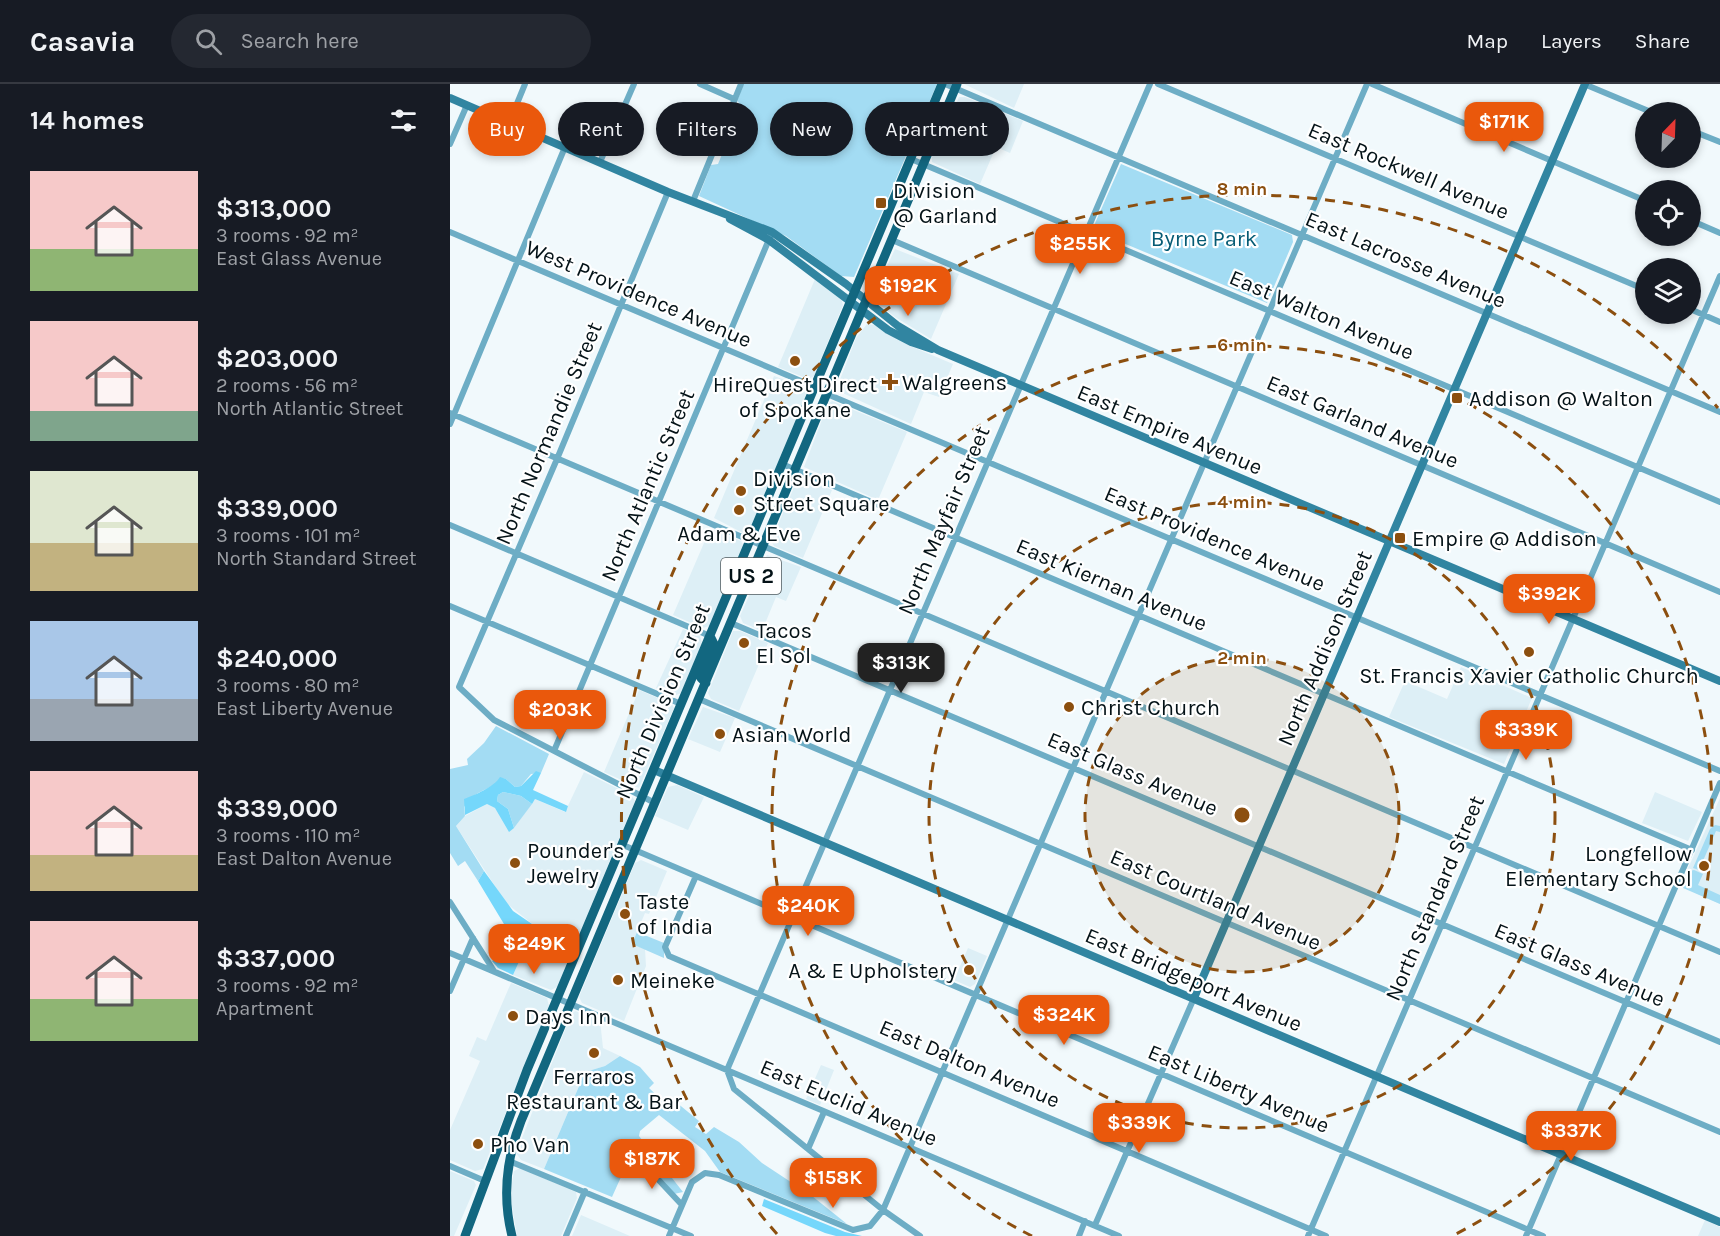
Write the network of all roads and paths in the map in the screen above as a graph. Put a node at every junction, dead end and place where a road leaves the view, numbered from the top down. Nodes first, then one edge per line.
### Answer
1 (525, 84) edge
2 (633, 84) edge
3 (700, 84) edge
4 (741, 84) edge
5 (944, 84) edge
6 (1149, 84) edge
7 (1158, 84) edge
8 (1367, 84) edge
9 (1372, 84) edge
10 (1585, 84) edge
11 (956, 86) edge
12 (450, 98) edge
13 (734, 99) junction
14 (518, 102) edge
15 (467, 105) joint
16 (1635, 105) edge
17 (1701, 134) edge
18 (1720, 142) edge
19 (450, 144) edge
20 (561, 156) edge
21 (586, 156) edge
22 (1118, 156) junction
23 (1335, 158) junction
24 (911, 159) junction
25 (1552, 160) junction
26 (600, 162) junction
27 (923, 164) junction
28 (668, 192) junction
29 (1635, 196) edge
30 (693, 201) junction
31 (1701, 225) edge
32 (450, 232) edge
33 (1085, 232) junction
34 (1720, 233) edge
35 (1303, 235) junction
36 (771, 236) junction
37 (1520, 236) junction
38 (892, 240) junction
39 (518, 262) junction
40 (1720, 276) edge
41 (1635, 285) edge
42 (855, 292) junction
43 (851, 302) junction
44 (621, 305) junction
45 (864, 306) junction
46 (1053, 309) junction
47 (1270, 311) junction
48 (1488, 313) junction
49 (1703, 315) junction
50 (1720, 322) edge
51 (723, 349) junction
52 (1020, 385) junction
53 (1238, 386) junction
54 (815, 387) junction
55 (1454, 390) junction
56 (1670, 391) junction
57 (827, 394) junction
58 (1720, 412) edge
59 (452, 414) edge
60 (450, 424) edge
61 (558, 459) junction
62 (988, 461) junction
63 (1205, 463) junction
64 (782, 465) junction
65 (1422, 465) junction
66 (1638, 467) junction
67 (795, 470) junction
68 (659, 502) junction
69 (1720, 502) edge
70 (450, 525) edge
71 (955, 538) junction
72 (1172, 539) junction
73 (1389, 540) junction
74 (751, 541) junction
75 (1605, 544) junction
76 (764, 546) junction
77 (516, 553) junction
78 (732, 584) junction
79 (1720, 592) edge
80 (619, 597) junction
81 (450, 606) edge
82 (923, 614) junction
83 (1140, 615) junction
84 (1356, 617) junction
85 (1572, 620) junction
86 (487, 621) junction
87 (731, 623) junction
88 (710, 636) junction
89 (590, 665) junction
90 (1720, 681) edge
91 (706, 683) junction
92 (890, 690) junction
93 (1107, 691) junction
94 (1324, 693) junction
95 (1541, 696) junction
96 (699, 699) junction
97 (681, 704) junction
98 (554, 751) junction
99 (857, 765) junction
100 (1074, 767) junction
101 (1291, 769) junction
102 (654, 770) junction
103 (1720, 771) edge
104 (1507, 773) junction
105 (668, 775) junction
106 (1720, 783) edge
107 (643, 797) junction
108 (655, 804) junction
109 (825, 842) junction
110 (1042, 844) junction
111 (623, 845) junction
112 (1259, 846) junction
113 (1476, 848) junction
114 (1692, 850) junction
115 (635, 851) junction
116 (696, 876) junction
117 (450, 902) edge
118 (792, 917) junction
119 (1009, 920) junction
120 (1226, 921) junction
121 (1442, 925) junction
122 (1659, 926) junction
123 (473, 938) junction
124 (1720, 952) edge
125 (450, 953) edge
126 (464, 959) junction
127 (494, 972) junction
128 (450, 991) edge
129 (759, 994) junction
130 (977, 995) junction
131 (1194, 998) junction
132 (564, 1001) junction
133 (1409, 1001) junction
134 (1626, 1003) junction
135 (1720, 1042) edge
136 (727, 1070) junction
137 (944, 1072) junction
138 (1160, 1074) junction
139 (1377, 1077) junction
140 (1594, 1079) junction
141 (824, 1112) junction
142 (1720, 1132) edge
143 (912, 1148) junction
144 (808, 1149) junction
145 (1128, 1150) junction
146 (1344, 1153) junction
147 (1561, 1155) junction
148 (640, 1160) dead end
149 (509, 1161) junction
150 (450, 1166) edge
151 (485, 1181) junction
152 (585, 1191) junction
153 (682, 1205) junction
154 (884, 1210) junction
155 (1085, 1221) junction
156 (1720, 1222) edge
157 (1095, 1225) junction
158 (672, 1228) junction
159 (1310, 1233) edge
160 (1527, 1233) edge
161 (465, 1236) edge
162 (512, 1236) edge
163 (566, 1236) edge
164 (669, 1236) edge
165 (691, 1236) edge
166 (920, 1236) edge
167 (1079, 1236) edge
168 (1119, 1236) edge
169 (1326, 1236) edge
170 (1542, 1236) edge

1 - 14 street
2 - 26 street
3 - 13 street
4 - 13 street
5 - 11 street, East Lacrosse Avenue
5 - 24 main road, North Division Street / US 2
6 - 22 street, North Mayfair Street
7 - 23 street, East Rockwell Avenue
8 - 23 street
9 - 25 street
10 - 16 street
10 - 25 street, North Addison Street
11 - 22 street, East Lacrosse Avenue
11 - 27 main road, North Division Street / US 2
12 - 15 street
13 - 30 street
15 - 19 street
17 - 18 street
20 - 39 street
21 - 26 street
22 - 33 street, North Mayfair Street
22 - 35 street, East Lacrosse Avenue
23 - 35 street
23 - 37 street, East Rockwell Avenue
24 - 27 street, East Walton Avenue
24 - 42 main road, North Division Street / US 2
25 - 29 street
25 - 37 street, North Addison Street
26 - 28 street
27 - 33 street, East Walton Avenue
27 - 38 main road, North Division Street / US 2
28 - 30 street
28 - 44 street, North Normandie Street
30 - 36 street
31 - 34 street
32 - 39 street, West Providence Avenue
33 - 46 street, North Mayfair Street
33 - 47 street, East Walton Avenue
35 - 47 street
35 - 48 street, East Lacrosse Avenue
36 - 42 street
36 - 43 street
36 - 51 street, North Atlantic Street
37 - 41 street, East Rockwell Avenue
37 - 48 street, North Addison Street
38 - 45 main road, North Division Street / US 2
38 - 46 street, East Garland Avenue
39 - 44 street, West Providence Avenue
39 - 59 street
40 - 49 street, North Standard Street
42 - 43 main road, North Division Street / US 2
42 - 45 street
43 - 45 street
43 - 54 main road, North Division Street / US 2
44 - 51 street, West Providence Avenue
44 - 61 street, North Normandie Street
45 - 52 street, East Empire Avenue
45 - 57 main road, North Division Street / US 2
46 - 52 street, North Mayfair Street
46 - 53 street, East Garland Avenue
47 - 53 street
47 - 55 street, East Walton Avenue
48 - 55 street, North Addison Street
48 - 56 street, East Lacrosse Avenue
49 - 50 street
49 - 56 street, North Standard Street
51 - 54 street, West Providence Avenue
51 - 68 street, North Atlantic Street
52 - 62 street, North Mayfair Street
52 - 63 street, East Empire Avenue
53 - 63 street
53 - 65 street, East Garland Avenue
54 - 64 main road, North Division Street / US 2
55 - 65 street, North Addison Street
55 - 66 street, East Walton Avenue
56 - 58 street, East Lacrosse Avenue
56 - 66 street, North Standard Street
57 - 62 street, East Providence Avenue
57 - 67 main road, North Division Street / US 2
59 - 60 street
59 - 61 street
61 - 68 street
61 - 77 street, North Normandie Street
62 - 71 street, North Mayfair Street
62 - 72 street, East Providence Avenue
63 - 72 street
63 - 73 street, East Empire Avenue
64 - 67 street, East Kiernan Avenue
64 - 74 main road, North Division Street / US 2
65 - 73 street, North Addison Street
65 - 75 street, East Garland Avenue
66 - 69 street, East Walton Avenue
66 - 75 street, North Standard Street
67 - 71 street, East Kiernan Avenue
67 - 76 main road, North Division Street / US 2
68 - 74 street
68 - 80 street, North Atlantic Street
70 - 77 street
71 - 82 street, North Mayfair Street
71 - 83 street, East Kiernan Avenue
72 - 83 street
72 - 84 street, East Providence Avenue
73 - 84 street, North Addison Street
73 - 85 street, East Empire Avenue
74 - 76 street
74 - 78 main road, North Division Street / US 2
75 - 79 street, East Garland Avenue
75 - 85 street, North Standard Street
76 - 82 street
76 - 87 main road, North Division Street / US 2
77 - 80 street
77 - 86 street, North Normandie Street
78 - 87 main road
78 - 88 main road, North Division Street / US 2
80 - 88 street
80 - 89 street, North Atlantic Street
81 - 86 street
82 - 92 street, North Mayfair Street
82 - 93 street
83 - 93 street
83 - 94 street, East Kiernan Avenue
84 - 94 street, North Addison Street
84 - 95 street, East Providence Avenue
85 - 90 street, East Empire Avenue
85 - 95 street, North Standard Street
86 - 89 street
86 - 98 street, North Normandie Street
87 - 91 main road, North Division Street / US 2
87 - 92 street, East Glass Avenue
88 - 91 main road
88 - 97 main road, North Division Street / US 2
89 - 97 street
89 - 98 street, North Atlantic Street
91 - 96 main road, North Division Street / US 2
92 - 99 street, North Mayfair Street
92 - 100 street, East Glass Avenue
93 - 100 street
93 - 101 street
94 - 101 street, North Addison Street
94 - 104 street, East Kiernan Avenue
95 - 103 street, East Providence Avenue
95 - 104 street, North Standard Street
96 - 99 street, East Courtland Avenue
96 - 105 main road, North Division Street / US 2
97 - 102 main road, North Division Street / US 2
98 - 107 street
99 - 109 street, North Mayfair Street
99 - 110 street, East Courtland Avenue
100 - 110 street
100 - 112 street, East Glass Avenue
101 - 112 street, North Addison Street
101 - 113 street
102 - 105 street, East Bridgeport Avenue
102 - 107 main road, North Division Street / US 2
104 - 113 street, North Standard Street
104 - 114 street, East Kiernan Avenue
105 - 108 main road, North Division Street / US 2
105 - 109 street, East Bridgeport Avenue
106 - 114 street
107 - 108 street
107 - 111 main road, North Division Street / US 2
108 - 115 main road, North Division Street / US 2
109 - 118 street, North Mayfair Street
109 - 119 street, East Bridgeport Avenue
110 - 119 street
110 - 120 street, East Courtland Avenue
111 - 115 street, East Liberty Avenue
111 - 132 main road, North Division Street / US 2
112 - 120 street, North Addison Street
112 - 121 street, East Glass Avenue
113 - 121 street, North Standard Street
113 - 122 street
114 - 122 street
115 - 116 street, East Liberty Avenue
115 - 132 main road, North Division Street / US 2
116 - 118 street, East Liberty Avenue
116 - 129 street, East Dalton Avenue
117 - 123 street
118 - 129 street, North Mayfair Street
118 - 130 street, East Liberty Avenue
119 - 130 street
119 - 131 street, East Bridgeport Avenue
120 - 131 street, North Addison Street
120 - 133 street, East Courtland Avenue
121 - 133 street, North Standard Street
121 - 134 street, East Glass Avenue
122 - 124 street
122 - 134 street
123 - 126 street
123 - 127 street
125 - 126 street, East Euclid Avenue
126 - 127 street, East Euclid Avenue
126 - 128 street
127 - 132 street, East Euclid Avenue
129 - 136 street, North Mayfair Street
129 - 137 street, East Dalton Avenue
130 - 137 street
130 - 138 street, East Liberty Avenue
131 - 138 street, North Addison Street
131 - 139 street, East Bridgeport Avenue
132 - 136 street, East Euclid Avenue
132 - 149 main road, North Division Street / US 2
132 - 151 main road, North Division Street / US 2
133 - 139 street, North Standard Street
133 - 140 street, East Courtland Avenue
134 - 135 street, East Glass Avenue
134 - 140 street
136 - 141 street, East Euclid Avenue
136 - 144 street
137 - 143 street
137 - 145 street, East Dalton Avenue
138 - 145 street, North Addison Street
138 - 146 street, East Liberty Avenue
139 - 146 street, North Standard Street
139 - 147 street, East Bridgeport Avenue
140 - 142 street, East Courtland Avenue
140 - 147 street
141 - 143 street, East Euclid Avenue
141 - 144 street
143 - 154 street
143 - 155 street, East Euclid Avenue
144 - 154 street
145 - 157 street, North Addison Street
145 - 159 street, East Dalton Avenue
146 - 159 street, North Standard Street
146 - 160 street, East Liberty Avenue
147 - 156 street, East Bridgeport Avenue
147 - 160 street
148 - 153 street
149 - 152 street
149 - 162 main road, US 2
150 - 151 street
151 - 161 main road, North Division Street / US 2
152 - 158 street
152 - 163 street
153 - 154 street
153 - 158 street
154 - 166 street
155 - 157 street, East Euclid Avenue
155 - 167 street
157 - 168 street, East Euclid Avenue
158 - 164 street
158 - 165 street
159 - 169 street, East Dalton Avenue
160 - 170 street, East Liberty Avenue

